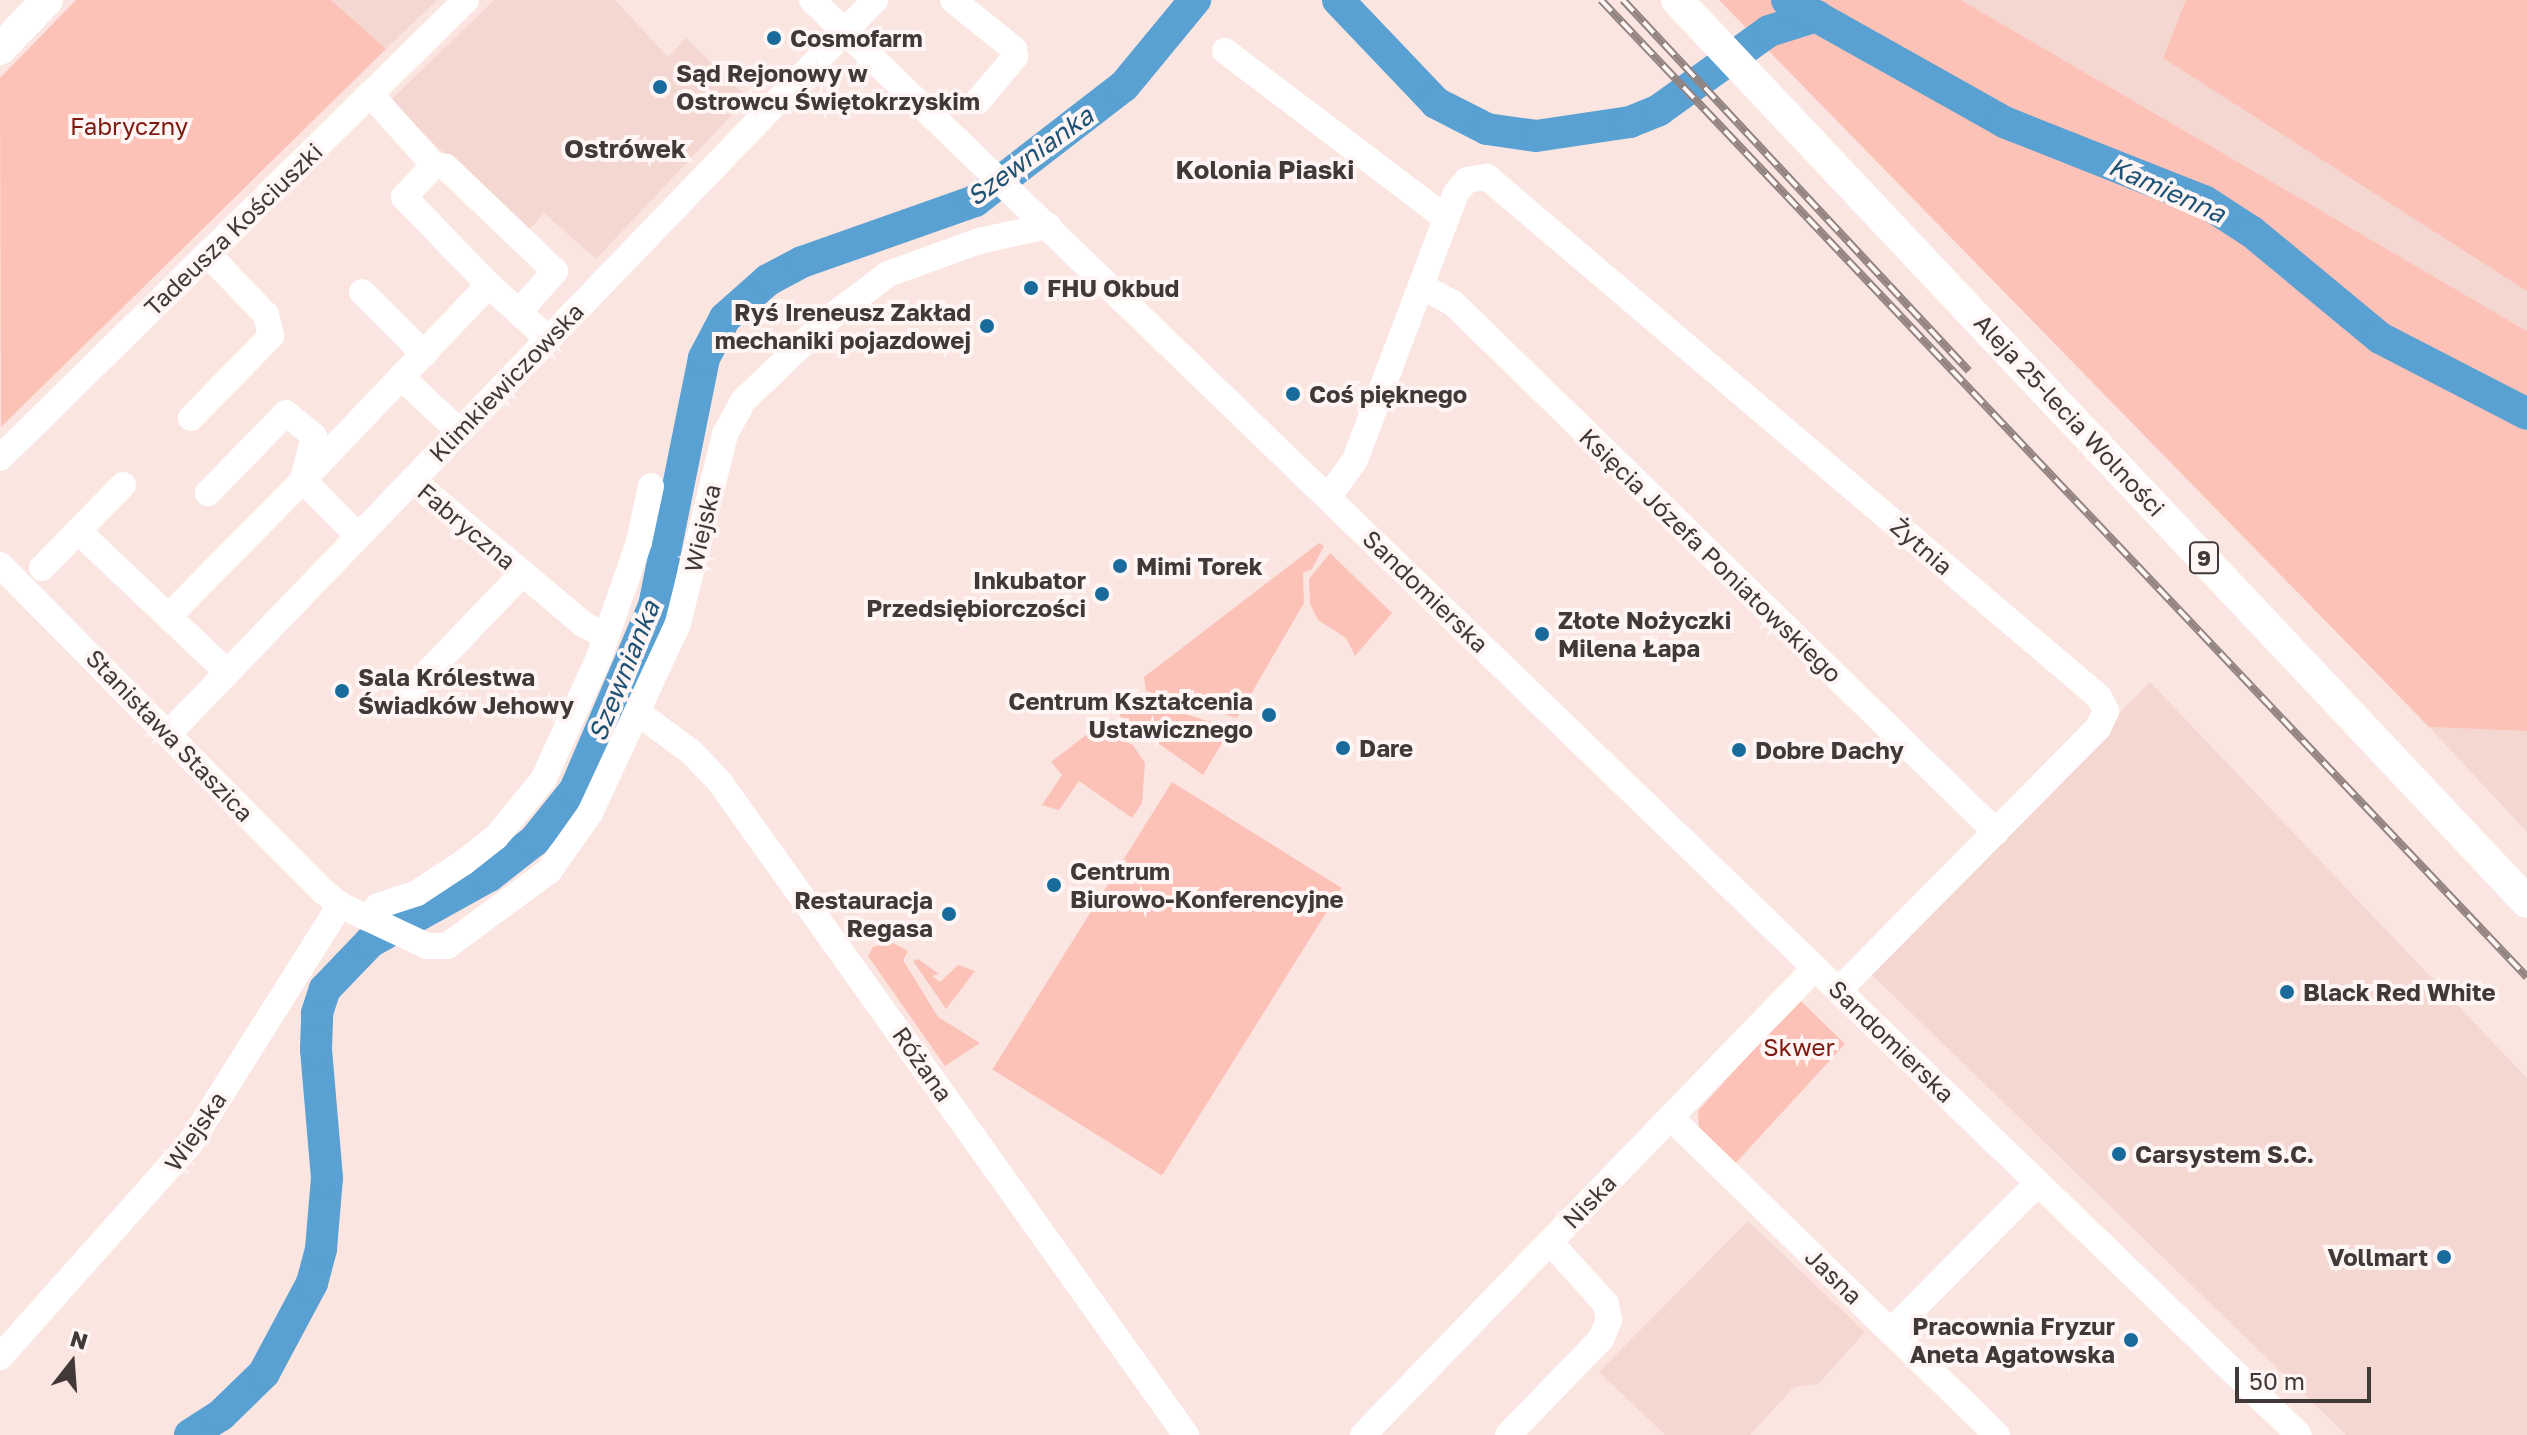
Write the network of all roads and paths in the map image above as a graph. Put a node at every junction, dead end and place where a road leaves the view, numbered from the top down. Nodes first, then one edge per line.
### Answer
1 (47, 0) edge
2 (466, 0) edge
3 (812, 0) edge
4 (875, 0) edge
5 (953, 0) edge
6 (1677, 0) edge
7 (844, 30) junction
8 (0, 49) edge
9 (1225, 51) dead end
10 (370, 94) junction
11 (978, 101) dead end
12 (434, 165) junction
13 (1446, 218) junction
14 (1048, 226) junction
15 (208, 254) junction
16 (489, 285) junction
17 (1421, 286) junction
18 (362, 292) dead end
19 (519, 312) junction
20 (548, 339) junction
21 (424, 354) junction
22 (401, 377) junction
23 (191, 418) dead end
24 (459, 431) junction
25 (0, 458) edge
26 (303, 480) junction
27 (412, 480) junction
28 (123, 485) dead end
29 (651, 486) dead end
30 (208, 493) dead end
31 (1329, 496) junction
32 (78, 531) junction
33 (358, 536) junction
34 (0, 565) edge
35 (42, 568) dead end
36 (523, 573) junction
37 (169, 616) junction
38 (606, 636) junction
39 (227, 672) junction
40 (406, 695) dead end
41 (638, 713) junction
42 (169, 733) junction
43 (1996, 832) junction
44 (2527, 902) edge
45 (340, 905) junction
46 (367, 918) junction
47 (1815, 968) junction
48 (1839, 990) junction
49 (1670, 1117) junction
50 (2038, 1183) junction
51 (1550, 1242) junction
52 (1892, 1330) junction
53 (0, 1357) edge
54 (1186, 1435) edge
55 (1363, 1435) edge
56 (1508, 1435) edge
57 (1996, 1435) edge
58 (2299, 1435) edge

1 - 8 main road
2 - 10 street, Tadeusza Kościuszki
3 - 7 street, Sandomierska
4 - 7 street, Klimkiewiczowska
5 - 11 street
6 - 44 main road, Aleja 25-lecia Wolności / 9
7 - 14 street, Sandomierska
7 - 20 street, Klimkiewiczowska
9 - 13 street
10 - 12 street
10 - 15 street, Tadeusza Kościuszki
12 - 16 street
12 - 19 street
13 - 17 street
13 - 43 street, Żytnia
14 - 31 street, Sandomierska
14 - 41 street, Wiejska
15 - 23 street
15 - 25 street, Tadeusza Kościuszki
16 - 19 street
16 - 21 street
17 - 31 street
17 - 43 street, Księcia Józefa Poniatowskiego
18 - 21 street
19 - 20 street
20 - 24 street, Klimkiewiczowska
21 - 22 street
22 - 24 street
22 - 26 street
24 - 27 street, Klimkiewiczowska
26 - 30 street
26 - 33 street
26 - 37 street
27 - 33 street, Klimkiewiczowska
27 - 36 street, Fabryczna
28 - 32 street
29 - 38 street
31 - 47 street, Sandomierska
32 - 35 street
32 - 37 street
33 - 39 street, Klimkiewiczowska
34 - 42 street, Stanisława Staszica
36 - 38 street, Fabryczna
36 - 40 street, Fabryczna
37 - 39 street
38 - 46 street
39 - 42 street, Klimkiewiczowska
41 - 46 street, Wiejska
41 - 54 street, Różana
42 - 45 street, Stanisława Staszica
43 - 48 street, Żytnia
45 - 46 street, Wiejska
45 - 53 street, Wiejska
47 - 48 street, Sandomierska
47 - 49 street, Niska
48 - 50 street, Sandomierska
49 - 51 street, Niska
49 - 52 street, Jasna
50 - 52 street
50 - 58 street, Sandomierska
51 - 55 street, Niska
51 - 56 street
52 - 57 street, Jasna

